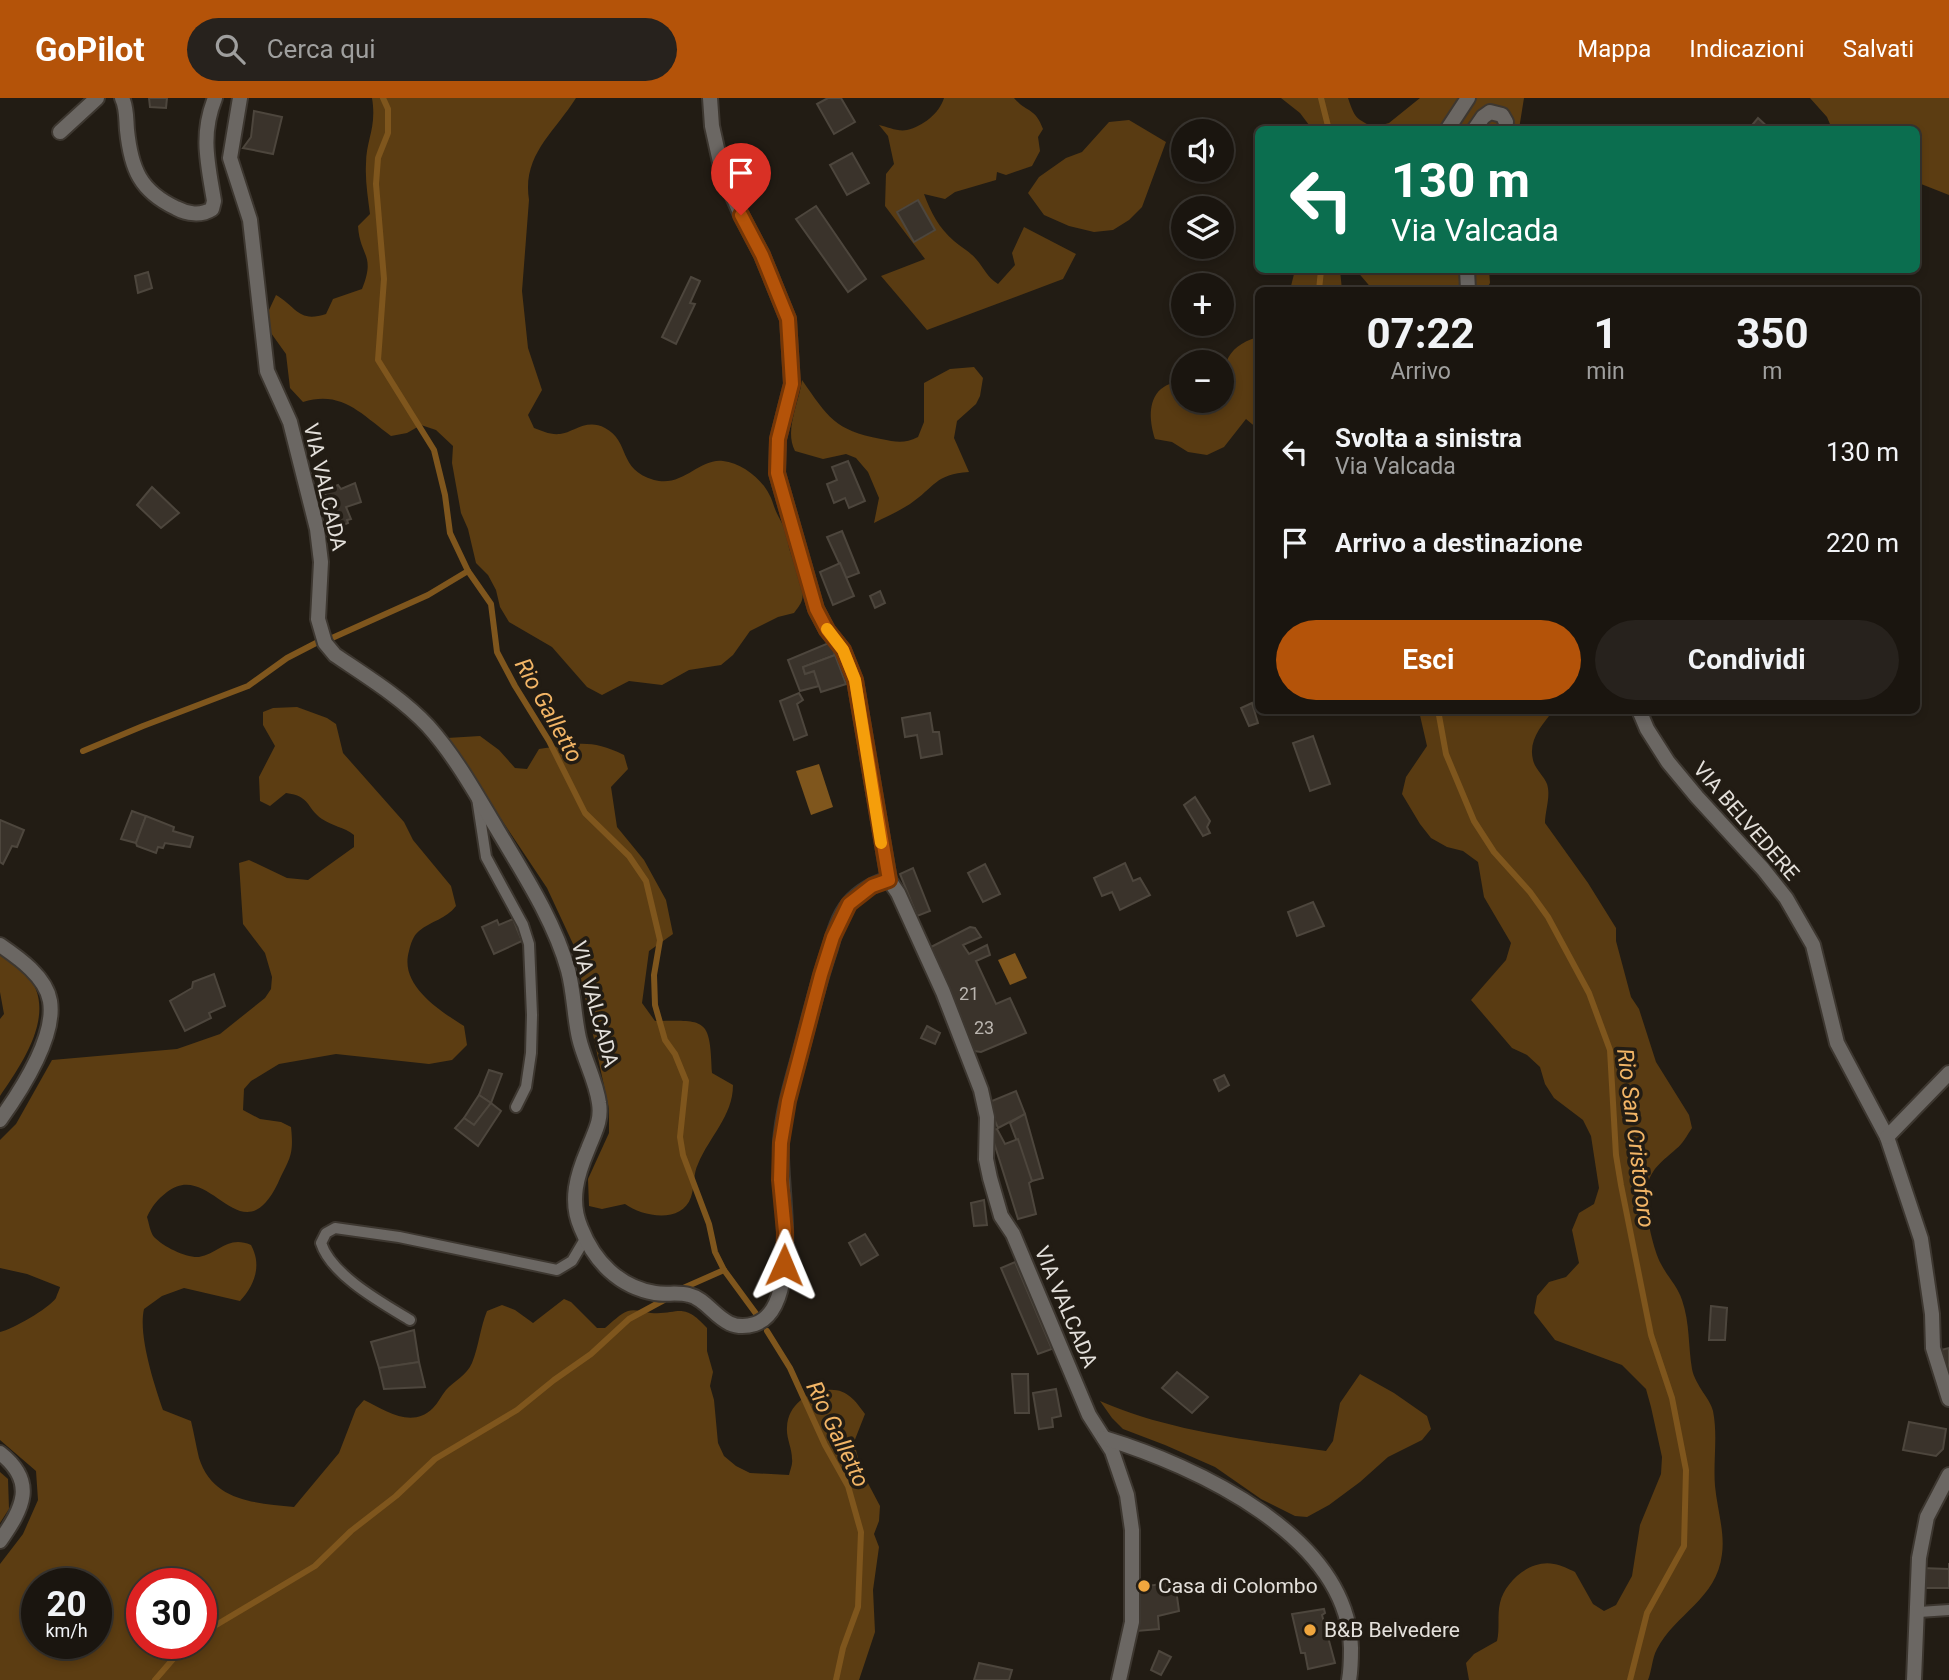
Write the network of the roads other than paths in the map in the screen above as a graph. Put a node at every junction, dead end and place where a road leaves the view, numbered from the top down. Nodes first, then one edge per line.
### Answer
1 (97, 98) edge
2 (122, 98) edge
3 (215, 98) edge
4 (240, 98) edge
5 (710, 98) edge
6 (1468, 98) edge
7 (1450, 126) edge
8 (1477, 126) edge
9 (1506, 126) edge
10 (60, 132) dead end
11 (1641, 714) edge
12 (477, 796) junction
13 (889, 880) junction
14 (0, 945) edge
15 (1949, 1073) edge
16 (516, 1107) dead end
17 (0, 1120) edge
18 (1887, 1137) junction
19 (585, 1239) junction
20 (410, 1320) dead end
21 (1949, 1399) edge
22 (1104, 1438) junction
23 (0, 1454) edge
24 (1949, 1475) edge
25 (0, 1541) edge
26 (1949, 1609) edge
27 (1919, 1612) junction
28 (1119, 1680) edge
29 (1349, 1680) edge
30 (1914, 1680) edge

1 - 10 street
2 - 3 street
4 - 12 street, VIA VALCADA
5 - 13 street, VIA VALCADA
6 - 7 street
8 - 9 street
11 - 18 street, VIA BELVEDERE
12 - 16 lane
12 - 19 street, VIA VALCADA
13 - 19 street, VIA VALCADA
13 - 22 street, VIA VALCADA
14 - 17 street
15 - 18 street
18 - 21 street, VIA BELVEDERE
19 - 20 lane
22 - 28 street, VIA VALCADA
22 - 29 street
23 - 25 street
24 - 27 street
26 - 27 lane
27 - 30 street

